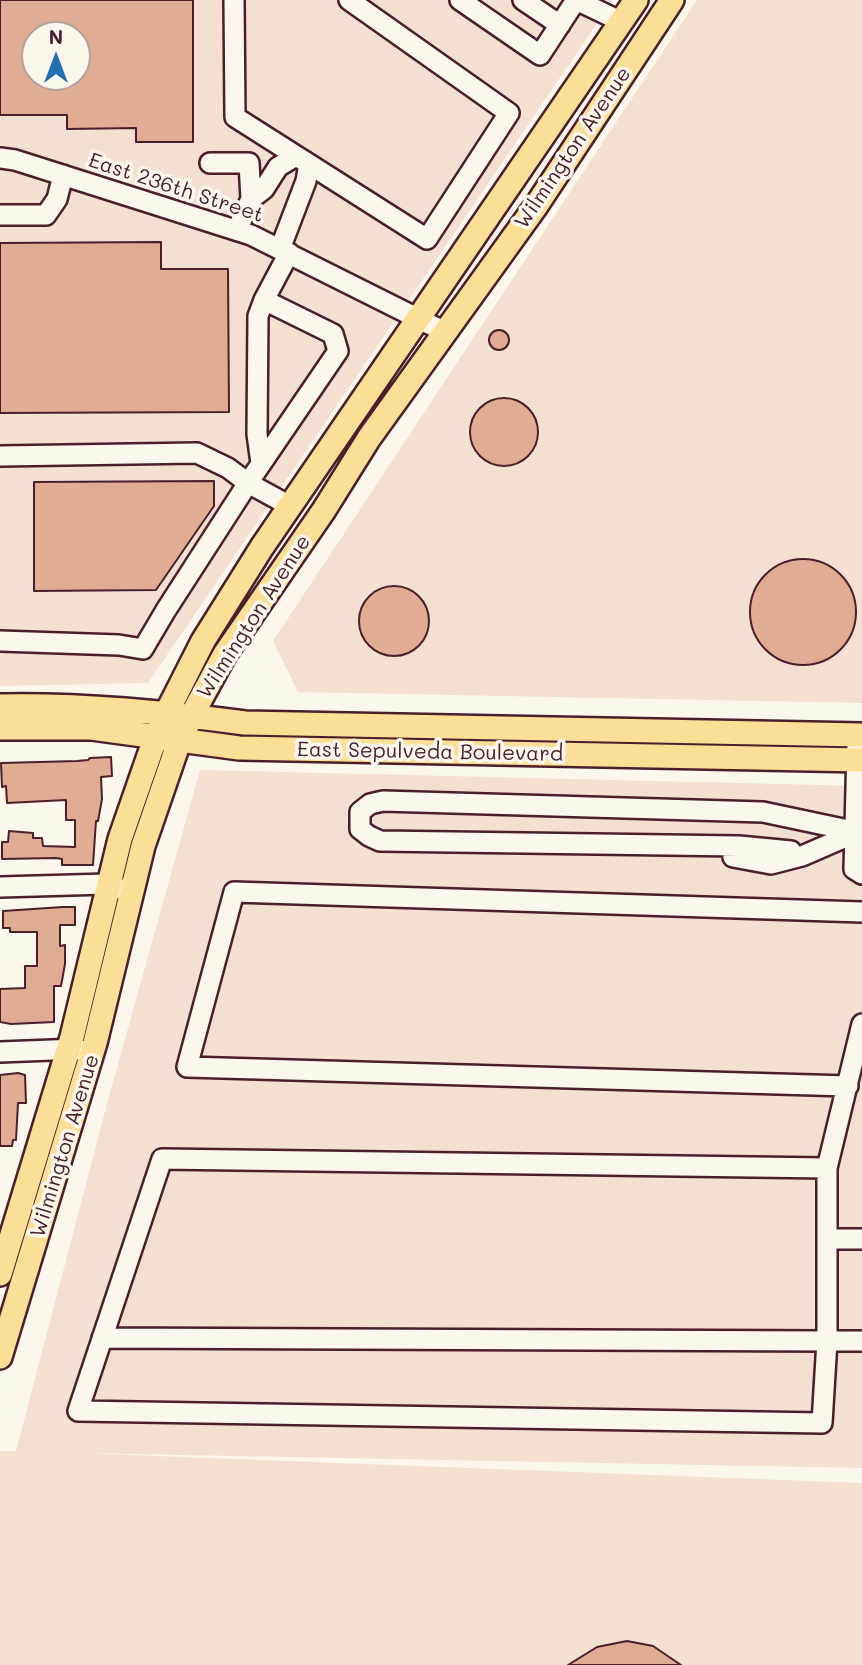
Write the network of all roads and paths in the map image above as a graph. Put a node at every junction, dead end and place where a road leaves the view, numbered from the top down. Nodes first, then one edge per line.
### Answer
1 (234, 0) edge
2 (349, 0) edge
3 (460, 0) edge
4 (523, 0) edge
5 (576, 0) edge
6 (636, 0) edge
7 (672, 0) edge
8 (622, 22) junction
9 (560, 25) junction
10 (0, 158) edge
11 (302, 160) junction
12 (210, 163) dead end
13 (63, 175) junction
14 (251, 199) junction
15 (0, 215) edge
16 (237, 230) junction
17 (285, 251) junction
18 (264, 300) junction
19 (419, 318) junction
20 (445, 332) junction
21 (0, 456) edge
22 (261, 463) junction
23 (248, 483) junction
24 (290, 506) junction
25 (0, 641) edge
26 (0, 706) edge
27 (167, 712) junction
28 (192, 715) junction
29 (0, 729) edge
30 (859, 735) edge
31 (156, 736) junction
32 (180, 739) junction
33 (859, 760) edge
34 (858, 833) edge
35 (862, 874) edge
36 (107, 884) junction
37 (0, 887) edge
38 (131, 893) junction
39 (862, 912) edge
40 (862, 1024) edge
41 (68, 1050) junction
42 (0, 1052) edge
43 (91, 1055) junction
44 (848, 1086) junction
45 (827, 1168) junction
46 (9, 1215) edge
47 (42, 1223) junction
48 (827, 1239) junction
49 (862, 1239) edge
50 (0, 1274) edge
51 (102, 1338) junction
52 (827, 1341) junction
53 (862, 1342) edge
54 (0, 1356) edge

1 - 11 street
2 - 11 street
3 - 9 street
4 - 9 street
5 - 8 street
5 - 9 street
6 - 8 main road, Wilmington Avenue
7 - 20 main road, Wilmington Avenue
8 - 19 main road, Wilmington Avenue
10 - 13 street, East 236th Street
11 - 14 street
11 - 17 street
12 - 14 street
13 - 15 street
13 - 16 street, East 236th Street
14 - 16 street
16 - 17 street, East 236th Street
17 - 18 street
17 - 19 street, East 236th Street
18 - 22 street
18 - 22 street
19 - 20 street, East 236th Street
19 - 24 main road, Wilmington Avenue
20 - 28 main road, Wilmington Avenue
21 - 23 street
22 - 23 street
23 - 24 street
23 - 25 street
24 - 27 main road, Wilmington Avenue
26 - 27 main road, East Sepulveda Boulevard
27 - 28 main road, East Sepulveda Boulevard
27 - 31 main road, Wilmington Avenue
28 - 30 main road, East Sepulveda Boulevard
28 - 32 main road, Wilmington Avenue
29 - 31 main road, East Sepulveda Boulevard
30 - 33 street
31 - 32 main road, East Sepulveda Boulevard
31 - 36 main road, Wilmington Avenue
32 - 33 main road, East Sepulveda Boulevard
32 - 38 main road, Wilmington Avenue
33 - 34 street
34 - 34 street
34 - 35 street
36 - 37 street
36 - 38 street
36 - 41 main road, Wilmington Avenue
38 - 43 main road, Wilmington Avenue
39 - 44 street
40 - 44 street
41 - 42 street
41 - 43 street
41 - 46 main road, Wilmington Avenue
43 - 47 main road, Wilmington Avenue
44 - 45 street
45 - 48 street
45 - 51 street
46 - 47 street
46 - 50 main road, Wilmington Avenue
47 - 54 main road, Wilmington Avenue
48 - 49 street
48 - 52 street
51 - 52 street
51 - 52 street
52 - 53 street

